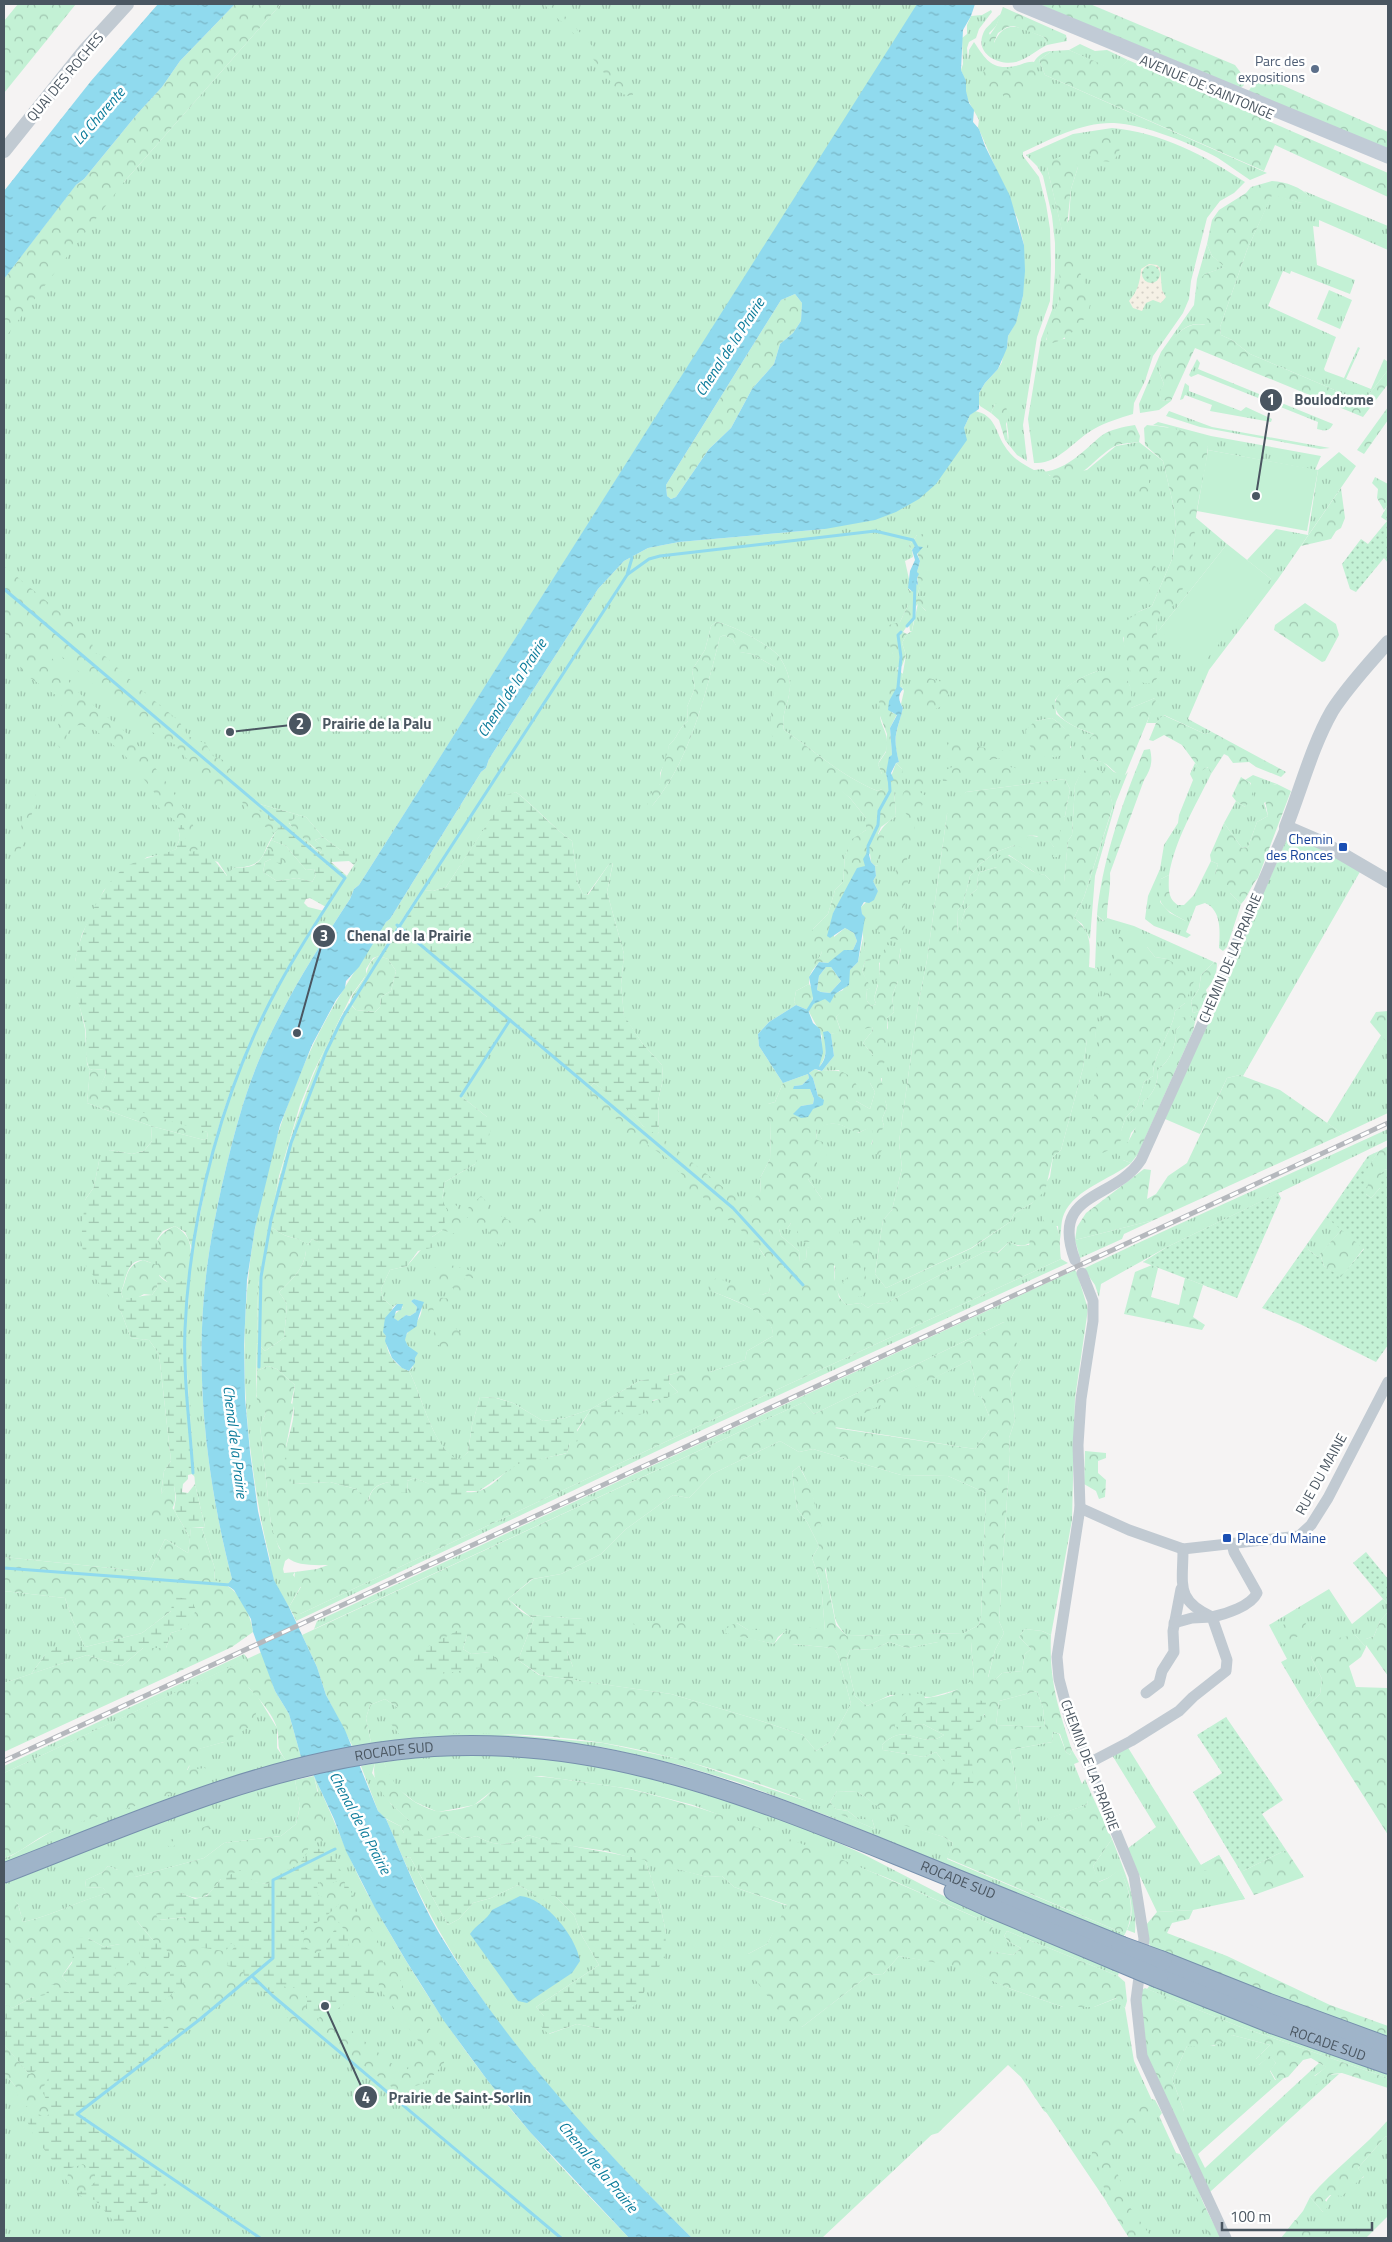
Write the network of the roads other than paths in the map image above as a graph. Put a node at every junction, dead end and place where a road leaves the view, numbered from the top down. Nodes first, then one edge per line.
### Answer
1 (127, 4) edge
2 (1023, 5) edge
3 (4, 151) edge
4 (1388, 156) edge
5 (1388, 166) edge
6 (1388, 642) edge
7 (1286, 826) junction
8 (1388, 881) edge
9 (1075, 1260) dead end
10 (1082, 1273) dead end
11 (1388, 1382) edge
12 (1080, 1508) junction
13 (1232, 1544) junction
14 (1183, 1549) junction
15 (1182, 1580) junction
16 (1212, 1617) junction
17 (1174, 1623) junction
18 (1146, 1693) dead end
19 (1087, 1764) junction
20 (4, 1873) edge
21 (1160, 1969) junction
22 (1388, 2047) edge
23 (1388, 2064) edge
24 (1226, 2238) edge

1 - 3 street, QUAI DES ROCHES
2 - 4 main road, AVENUE DE SAINTONGE
2 - 5 main road, AVENUE DE SAINTONGE
6 - 7 street, CHEMIN DE LA PRAIRIE
7 - 8 street
7 - 9 street, CHEMIN DE LA PRAIRIE
10 - 12 street, CHEMIN DE LA PRAIRIE
11 - 13 street, RUE DU MAINE
12 - 14 street, RUE DU MAINE
12 - 19 street, CHEMIN DE LA PRAIRIE
13 - 14 street, RUE DU MAINE
13 - 16 street
14 - 15 street
15 - 16 street
15 - 17 street
16 - 17 street
16 - 19 street
17 - 18 street
19 - 24 street, CHEMIN DE LA PRAIRIE
20 - 21 highway, ROCADE SUD, bridge
21 - 22 highway, ROCADE SUD
21 - 23 highway, ROCADE SUD

